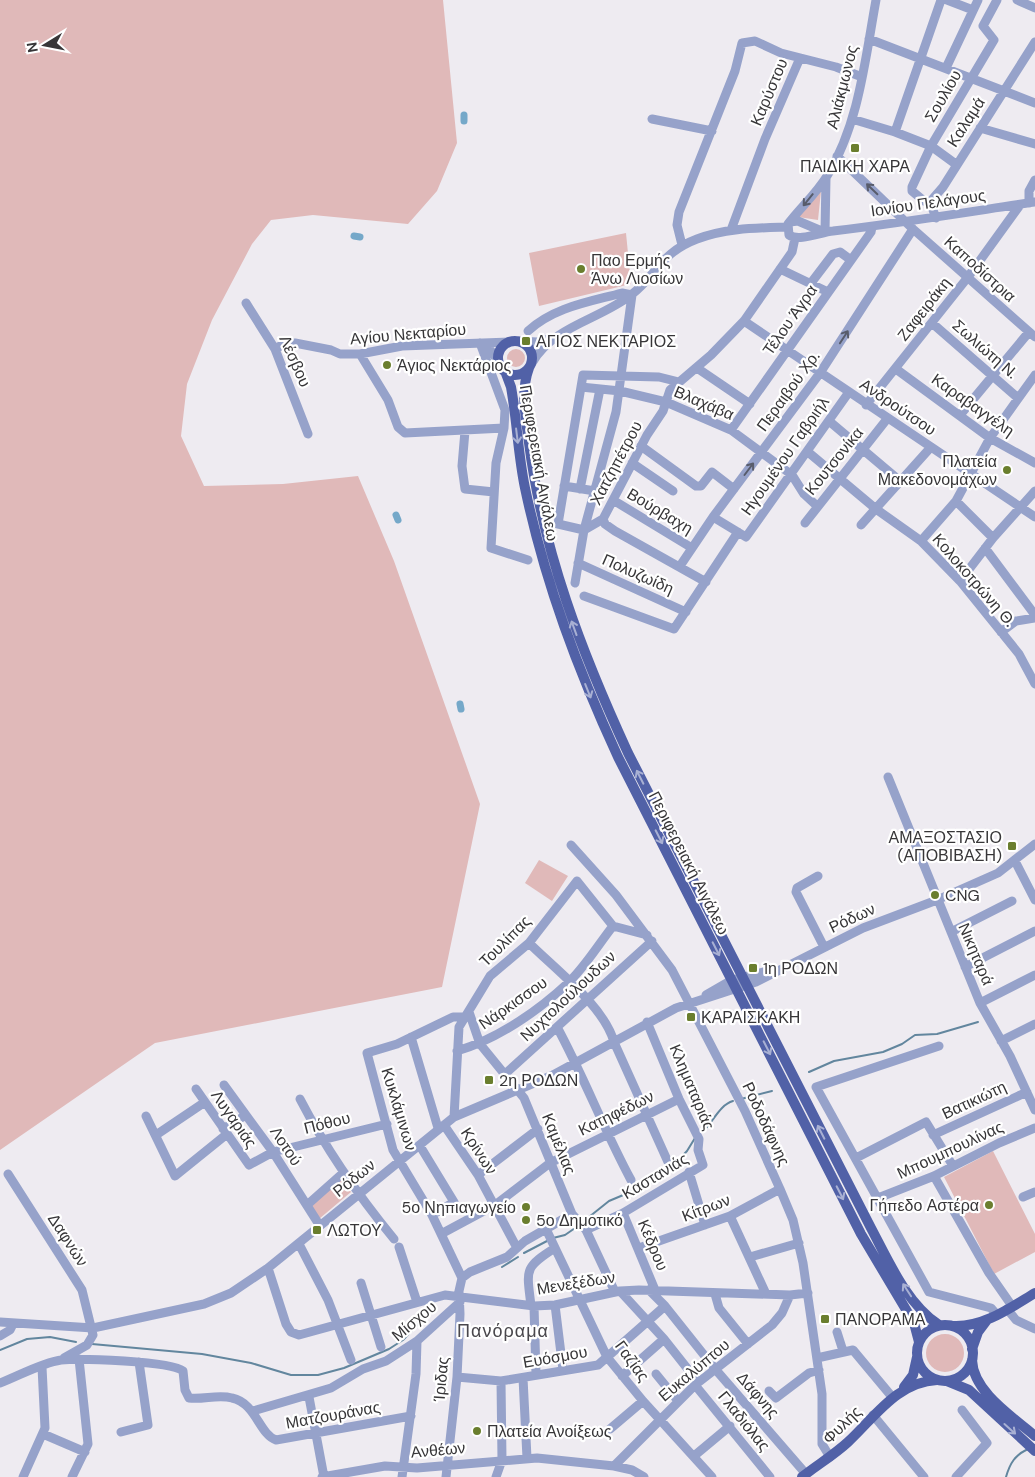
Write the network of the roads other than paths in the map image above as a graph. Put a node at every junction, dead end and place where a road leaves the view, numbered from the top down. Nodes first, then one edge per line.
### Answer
1 (876, 0) edge
2 (941, 0) edge
3 (947, 0) edge
4 (978, 0) edge
5 (997, 0) edge
6 (1017, 0) edge
7 (1035, 8) edge
8 (973, 10) junction
9 (869, 39) junction
10 (1035, 42) edge
11 (800, 58) junction
12 (922, 58) junction
13 (1031, 58) edge
14 (946, 68) junction
15 (862, 77) junction
16 (970, 78) junction
17 (1005, 91) junction
18 (1035, 103) edge
19 (652, 119) dead end
20 (852, 119) junction
21 (980, 128) junction
22 (712, 131) junction
23 (895, 132) junction
24 (1035, 144) edge
25 (932, 146) junction
26 (837, 156) junction
27 (957, 164) junction
28 (826, 178) junction
29 (1035, 180) edge
30 (930, 202) junction
31 (1028, 204) edge
32 (936, 218) junction
33 (788, 225) junction
34 (910, 225) junction
35 (872, 226) junction
36 (731, 230) junction
37 (824, 232) junction
38 (795, 238) junction
39 (682, 245) junction
40 (851, 260) junction
41 (780, 269) junction
42 (968, 278) junction
43 (811, 284) junction
44 (828, 292) junction
45 (632, 295) junction
46 (246, 303) dead end
47 (744, 322) junction
48 (932, 323) junction
49 (528, 331) dead end
50 (1032, 335) edge
51 (554, 337) junction
52 (514, 342) junction
53 (480, 343) junction
54 (276, 348) junction
55 (787, 350) junction
56 (360, 354) junction
57 (499, 362) junction
58 (530, 366) junction
59 (697, 368) junction
60 (896, 369) junction
61 (505, 371) junction
62 (820, 374) junction
63 (992, 375) junction
64 (622, 376) junction
65 (1034, 380) edge
66 (679, 382) junction
67 (580, 387) junction
68 (600, 389) junction
69 (620, 391) junction
70 (849, 392) junction
71 (1018, 398) junction
72 (666, 402) junction
73 (750, 404) junction
74 (866, 404) junction
75 (960, 415) junction
76 (887, 419) junction
77 (829, 421) junction
78 (504, 428) junction
79 (731, 430) junction
80 (465, 431) junction
81 (308, 434) dead end
82 (990, 438) junction
83 (641, 446) junction
84 (930, 447) junction
85 (863, 450) junction
86 (761, 452) junction
87 (808, 452) junction
88 (632, 463) junction
89 (1035, 463) edge
90 (971, 474) junction
91 (792, 475) junction
92 (840, 477) junction
93 (900, 481) junction
94 (564, 486) junction
95 (580, 489) junction
96 (734, 489) junction
97 (595, 491) junction
98 (673, 491) dead end
99 (1035, 491) edge
100 (494, 492) junction
101 (613, 500) junction
102 (956, 502) junction
103 (817, 506) junction
104 (1021, 508) junction
105 (876, 509) junction
106 (713, 517) junction
107 (1035, 517) edge
108 (603, 519) junction
109 (805, 523) dead end
110 (861, 525) dead end
111 (584, 530) junction
112 (742, 534) junction
113 (993, 538) junction
114 (921, 541) junction
115 (692, 548) junction
116 (985, 548) junction
117 (528, 560) dead end
118 (578, 563) junction
119 (680, 566) junction
120 (960, 581) junction
121 (706, 582) junction
122 (575, 583) dead end
123 (584, 596) dead end
124 (686, 612) junction
125 (1035, 617) edge
126 (1001, 632) junction
127 (1035, 684) edge
128 (888, 778) dead end
129 (1035, 844) edge
130 (571, 845) dead end
131 (1015, 861) junction
132 (818, 876) dead end
133 (937, 900) junction
134 (1035, 900) edge
135 (1012, 901) dead end
136 (613, 926) junction
137 (1035, 931) edge
138 (951, 932) junction
139 (650, 938) junction
140 (529, 943) junction
141 (824, 947) junction
142 (965, 967) junction
143 (1035, 975) edge
144 (569, 982) junction
145 (739, 983) junction
146 (586, 999) junction
147 (980, 1002) junction
148 (690, 1003) junction
149 (467, 1015) junction
150 (648, 1022) junction
151 (1035, 1024) edge
152 (558, 1027) junction
153 (411, 1037) junction
154 (1002, 1041) junction
155 (614, 1042) junction
156 (480, 1044) junction
157 (938, 1046) dead end
158 (457, 1051) junction
159 (576, 1063) junction
160 (505, 1074) junction
161 (224, 1086) dead end
162 (196, 1089) dead end
163 (520, 1090) junction
164 (1027, 1092) junction
165 (300, 1099) dead end
166 (679, 1100) junction
167 (204, 1102) junction
168 (1035, 1110) edge
169 (246, 1114) junction
170 (645, 1114) junction
171 (146, 1116) dead end
172 (454, 1117) junction
173 (387, 1124) junction
174 (441, 1126) junction
175 (1035, 1128) edge
176 (538, 1129) junction
177 (225, 1132) junction
178 (606, 1134) junction
179 (156, 1135) junction
180 (933, 1135) junction
181 (321, 1140) junction
182 (420, 1146) junction
183 (273, 1152) junction
184 (856, 1158) junction
185 (399, 1161) junction
186 (668, 1162) dead end
187 (550, 1163) junction
188 (249, 1165) joint
189 (703, 1165) joint
190 (953, 1166) junction
191 (689, 1172) junction
192 (343, 1173) junction
193 (8, 1174) dead end
194 (478, 1175) junction
195 (934, 1176) junction
196 (631, 1180) dead end
197 (780, 1189) junction
198 (1035, 1192) edge
199 (358, 1194) junction
200 (1023, 1197) dead end
201 (878, 1198) junction
202 (307, 1205) junction
203 (495, 1205) junction
204 (623, 1213) junction
205 (572, 1214) junction
206 (432, 1215) junction
207 (730, 1216) junction
208 (705, 1225) junction
209 (320, 1226) junction
210 (546, 1229) junction
211 (586, 1230) junction
212 (441, 1234) junction
213 (799, 1243) junction
214 (299, 1244) junction
215 (517, 1248) junction
216 (555, 1248) junction
217 (639, 1248) junction
218 (750, 1257) junction
219 (268, 1268) junction
220 (462, 1278) junction
221 (361, 1283) dead end
222 (652, 1290) junction
223 (618, 1292) junction
224 (808, 1293) junction
225 (1035, 1293) edge
226 (715, 1294) junction
227 (766, 1294) junction
228 (790, 1295) junction
229 (459, 1299) junction
230 (580, 1300) junction
231 (417, 1302) junction
232 (555, 1305) junction
233 (532, 1306) junction
234 (665, 1306) junction
235 (1010, 1308) junction
236 (370, 1315) junction
237 (992, 1317) junction
238 (648, 1320) junction
239 (0, 1322) edge
240 (13, 1324) junction
241 (338, 1324) junction
242 (939, 1325) junction
243 (953, 1326) junction
244 (93, 1328) junction
245 (1035, 1329) edge
246 (837, 1332) dead end
247 (0, 1336) edge
248 (664, 1340) junction
249 (417, 1341) junction
250 (919, 1342) junction
251 (748, 1344) junction
252 (381, 1347) dead end
253 (843, 1351) junction
254 (972, 1353) junction
255 (917, 1356) junction
256 (608, 1357) junction
257 (817, 1358) junction
258 (79, 1359) junction
259 (59, 1360) junction
260 (351, 1360) dead end
261 (139, 1362) junction
262 (42, 1367) junction
263 (563, 1370) junction
264 (716, 1370) junction
265 (819, 1370) junction
266 (536, 1374) junction
267 (656, 1374) dead end
268 (622, 1376) junction
269 (457, 1377) junction
270 (522, 1378) junction
271 (942, 1380) junction
272 (501, 1381) junction
273 (0, 1384) edge
274 (697, 1384) junction
275 (769, 1391) dead end
276 (897, 1395) junction
277 (309, 1397) junction
278 (643, 1401) junction
279 (678, 1401) junction
280 (962, 1410) dead end
281 (253, 1411) junction
282 (873, 1415) junction
283 (411, 1416) junction
284 (660, 1419) junction
285 (730, 1426) junction
286 (610, 1429) dead end
287 (121, 1432) dead end
288 (43, 1434) junction
289 (316, 1434) junction
290 (1035, 1436) edge
291 (1035, 1451) edge
292 (85, 1452) junction
293 (694, 1456) junction
294 (830, 1457) junction
295 (527, 1458) junction
296 (502, 1460) junction
297 (447, 1464) junction
298 (614, 1466) junction
299 (403, 1472) edge
300 (804, 1475) edge
301 (23, 1477) edge
302 (72, 1477) edge
303 (324, 1477) edge
304 (446, 1477) edge
305 (496, 1477) edge
306 (644, 1477) edge
307 (712, 1477) edge
308 (770, 1477) edge
309 (924, 1477) edge
310 (956, 1477) edge

1 - 9 street, Αλιάκμωνος
2 - 12 street
3 - 8 street
4 - 8 street
5 - 16 street, Σουλίου
6 - 7 street
8 - 14 street
9 - 12 street
9 - 15 street, Αλιάκμωνος
10 - 13 street, Καλαμά
11 - 15 street
11 - 22 street
11 - 36 street, Καρύστου
12 - 14 street
12 - 23 street
13 - 17 street, Καλαμά
14 - 16 street
15 - 20 street, Αλιάκμωνος
16 - 17 street
16 - 25 street, Σουλίου
17 - 18 street
17 - 21 street, Καλαμά
19 - 22 street
20 - 23 street
20 - 26 street, Αλιάκμωνος
21 - 24 street
21 - 27 street, Καλαμά
22 - 39 street
23 - 25 street
25 - 27 street
25 - 30 street, Σουλίου
26 - 28 street, Αλιάκμωνος
34 -> 26 street, Καποδίστρια
27 - 30 street, Καλαμά
28 -> 33 street, Αλιάκμωνος
28 - 37 street, Αλιάκμωνος
29 - 31 street
30 - 32 street
31 - 32 street, Ιονίου Πελάγους
31 - 42 street, Ζαφειράκη
32 - 34 street, Ιονίου Πελάγους
33 - 36 street
33 - 37 street
33 - 38 street
34 - 35 street, Ιονίου Πελάγους
34 - 42 street, Καποδίστρια
62 -> 34 street, Περαιβού Χρ.
35 - 37 street, Ιονίου Πελάγους
35 - 40 street, Τέλου Άγρα
36 - 39 street
37 - 38 street
38 - 41 street, Χατζηπέτρου
39 - 45 street
40 - 43 street
40 - 44 street, Τέλου Άγρα
41 - 43 street
41 - 47 street, Χατζηπέτρου
42 - 48 street, Ζαφειράκη
42 - 50 street, Καποδίστρια
43 - 44 street
44 - 55 street, Τέλου Άγρα
45 - 49 street
45 - 51 street
45 - 64 street
46 - 54 street, Λέσβου
47 - 55 street, Ανδρούτσου
47 - 59 street, Χατζηπέτρου
48 - 60 street, Ζαφειράκη
48 - 63 street, Σωλιώτη Ν.
50 - 63 street
51 - 52 street, Αγίου Νεκταρίου
51 - 58 street
52 - 53 street, Αγίου Νεκταρίου
52 - 57 main road
52 - 58 main road
53 - 56 street, Αγίου Νεκταρίου
53 - 57 street
53 - 78 street, Περιφερειακή Αιγάλεω
54 - 56 street, Αγίου Νεκταρίου
54 - 81 street, Λέσβου
55 - 62 street, Ανδρούτσου
55 - 73 street, Τέλου Άγρα
56 - 80 street
57 - 61 main road
58 - 61 main road
145 -> 58 main road, Περιφερειακή Αιγάλεω
59 - 66 street, Χατζηπέτρου
59 - 73 street
60 - 74 street, Ζαφειράκη
60 - 75 street, Καραβαγγέλη
61 -> 145 main road, Περιφερειακή Αιγάλεω
62 - 70 street, Ανδρούτσου
62 - 86 street, Περαιβού Χρ.
63 - 71 street, Σωλιώτη Ν.
63 - 75 street
64 - 66 street
64 - 67 street
64 - 69 street
65 - 71 street
66 - 72 street, Χατζηπέτρου
67 - 68 street, Βλαχάβα
67 - 94 street
68 - 69 street, Βλαχάβα
68 - 95 street
69 - 72 street, Βλαχάβα
69 - 97 street
70 - 74 street, Ανδρούτσου
70 - 77 street, Ηγουμένου Γαβριήλ
71 - 82 street
72 - 79 street, Βλαχάβα
72 - 83 street, Χατζηπέτρου
73 - 79 street, Τέλου Άγρα
74 - 76 street, Ανδρούτσου
75 - 82 street, Καραβαγγέλη
76 - 84 street, Ανδρούτσου
76 - 85 street, Κουτσονίκα
77 - 85 street
77 - 87 street, Ηγουμένου Γαβριήλ
78 - 80 street
78 - 100 street, Περιφερειακή Αιγάλεω
79 - 86 street, Βλαχάβα
80 - 100 street
82 - 89 street, Καραβαγγέλη
82 - 90 street
83 - 88 street, Χατζηπέτρου
83 - 96 street
84 - 90 street, Ανδρούτσου
84 - 93 street
85 - 92 street, Κουτσονίκα
85 - 93 street
86 - 91 street, Βλαχάβα
96 -> 86 street, Περαιβού Χρ.
87 - 91 street, Ηγουμένου Γαβριήλ
87 - 92 street, Κολοκοτρώνη Θ.
88 - 98 street
88 - 101 street, Χατζηπέτρου
90 - 102 street
90 - 104 street, Ανδρούτσου
91 - 103 street, Βλαχάβα
91 - 112 street, Ηγουμένου Γαβριήλ
92 - 103 street, Κουτσονίκα
92 - 105 street, Κολοκοτρώνη Θ.
93 - 105 street
94 - 95 street
94 - 111 street
95 - 97 street
96 - 106 street, Περαιβού Χρ.
97 - 111 street
99 - 104 street
100 - 117 street, Περιφερειακή Αιγάλεω
101 - 108 street, Χατζηπέτρου
101 - 115 street, Βούρβαχη
102 - 113 street
102 - 114 street
103 - 109 street, Κουτσονίκα
104 - 107 street, Ανδρούτσου
104 - 113 street
105 - 110 street
105 - 114 street, Κολοκοτρώνη Θ.
106 - 112 street
106 - 115 street, Περαιβού Χρ.
108 - 111 street, Χατζηπέτρου
108 - 119 street
111 - 118 street
112 - 121 street, Ηγουμένου Γαβριήλ
113 - 116 street
114 - 120 street, Κολοκοτρώνη Θ.
115 - 119 street, Περαιβού Χρ.
116 - 120 street
116 - 125 street
118 - 122 street
118 - 124 street, Πολυζωίδη
119 - 121 street
120 - 126 street, Κολοκοτρώνη Θ.
121 - 124 street, Ηγουμένου Γαβριήλ
123 - 124 street, Ηγουμένου Γαβριήλ
125 - 126 street
126 - 127 street, Κολοκοτρώνη Θ.
128 - 133 street, Νικηταρά
129 - 131 street, Ρόδων
130 - 139 street, Ροδοδάφνης
131 - 133 street, Ρόδων
131 - 134 street
132 - 141 street
133 - 138 street, Νικηταρά
133 - 141 street, Ρόδων
135 - 138 street
136 - 139 street
136 - 140 street, Τουλίπας
136 - 144 street, Νάρκισσου
137 - 142 street
138 - 142 street, Νικηταρά
139 - 146 street, Νυχτολούλουδων
139 - 148 street, Ροδοδάφνης
140 - 144 street
140 - 149 street, Τουλίπας
141 - 145 street, Ρόδων
142 - 147 street, Νικηταρά
143 - 147 street
144 - 146 street
144 - 156 street, Νάρκισσου
145 - 148 street, Ρόδων
242 -> 145 main road, Περιφερειακή Αιγάλεω
145 -> 250 main road, Περιφερειακή Αιγάλεω
146 - 152 street, Νυχτολούλουδων
146 - 155 street
147 - 154 street, Νικηταρά
148 - 150 street, Ρόδων
148 - 197 street, Ροδοδάφνης
149 - 153 street
149 - 156 street, Καμέλιας
149 - 158 street, Τουλίπας
150 - 155 street, Ρόδων
150 - 166 street, Κληματαριάς
151 - 154 street
152 - 159 street
152 - 160 street, Νυχτολούλουδων
153 - 173 street, Κυκλάμινων
153 - 174 street, Κρίνων
154 - 164 street, Νικηταρά
155 - 159 street, Ρόδων
155 - 170 street
156 - 158 street, Νάρκισσου
156 - 160 street, Καμέλιας
157 - 184 street
158 - 172 street
159 - 163 street, Ρόδων
159 - 178 street
160 - 163 street, Καμέλιας
161 - 169 street, Λοτού
162 - 167 street, Λυγαριάς
163 - 172 street, Ρόδων
163 - 176 street, Καμέλιας
164 - 168 street, Νικηταρά
164 - 180 street, Βατικιώτη
165 - 181 street
166 - 170 street, Κατηφέδων
166 - 189 street, Κληματαριάς
167 - 177 street, Λυγαριάς
167 - 179 street
169 - 177 street
169 - 183 street, Λοτού
170 - 178 street, Κατηφέδων
170 - 186 street
171 - 179 street
172 - 174 street, Ρόδων
173 - 181 street, Πόθου
173 - 185 street, Κυκλάμινων
174 - 182 street, Ρόδων
174 - 194 street, Κρίνων
175 - 190 street, Μπουμπουλίνας
176 - 187 street, Καμέλιας
176 - 194 street
177 - 179 street
177 - 188 street, Λυγαριάς
178 - 187 street, Κατηφέδων
178 - 196 street
180 - 184 street
180 - 190 street
181 - 183 street, Πόθου
181 - 192 street
182 - 185 street, Ρόδων
182 - 206 street
183 - 188 street, Πόθου
183 - 202 street, Λοτού
184 - 201 street
185 - 199 street, Ρόδων
185 - 206 street, Κυκλάμινων
187 - 203 street, Κατηφέδων
187 - 205 street, Καμέλιας
189 - 191 street, Καστανιάς
190 - 195 street, Μπουμπουλίνας
191 - 204 street, Καστανιάς
191 - 208 street
192 - 199 street
192 - 202 street
193 - 244 street, Δαφνών
194 - 203 street, Κρίνων
195 - 201 street, Μπουμπουλίνας
195 - 235 street
197 - 207 street, Κίτρων
197 - 213 street, Ροδοδάφνης
198 - 200 street
199 - 209 street, Ρόδων
199 - 231 street
201 - 237 street
202 - 209 street, Λοτού
203 - 212 street, Κατηφέδων
203 - 215 street, Κρίνων
204 - 211 street, Καστανιάς
204 - 217 street, Κέδρου
205 - 210 street
205 - 211 street, Καμέλιας
206 - 212 street, Κυκλάμινων
207 - 208 street, Κίτρων
207 - 218 street
208 - 217 street, Κίτρων
209 - 214 street, Ρόδων
210 - 215 street
210 - 216 street, Γαζίας
211 - 223 street, Καμέλιας
212 - 220 street, Κυκλάμινων
213 - 218 street
213 - 224 street, Ροδοδάφνης
214 - 219 street, Ρόδων
214 - 241 street
215 - 220 street
216 - 230 street, Γαζίας
216 - 233 street
217 - 222 street, Κέδρου
218 - 227 street
219 - 241 street, Μενεξέδων
219 - 244 street, Ρόδων
220 - 229 street, Ίριδας
221 - 236 street
222 - 223 street, Μενεξέδων
222 - 226 street, Μενεξέδων
222 - 234 street, Δάφνης
223 - 230 street, Μενεξέδων
223 - 238 street, Καμέλιας
224 - 228 street, Μενεξέδων
224 - 257 street, Ροδοδάφνης
225 - 235 main road
226 - 227 street, Μενεξέδων
226 - 251 street
227 - 228 street, Μενεξέδων
228 - 251 street, Ευκαλύπτου
229 - 231 street, Μενεξέδων
229 - 233 street, Μενεξέδων
229 - 249 street, Μίσχου
229 - 269 street, Ίριδας
230 - 232 street, Μενεξέδων
230 - 256 street, Γαζίας
231 - 236 street, Μενεξέδων
232 - 233 street, Μενεξέδων
232 - 263 street
233 - 266 street
234 - 238 street, Ευόσμου
234 - 264 street, Δάφνης
235 - 237 main road
235 - 245 street
236 - 241 street, Μενεξέδων
236 - 252 street
237 - 243 main road
237 - 254 main road
238 - 248 street, Καμέλιας
238 - 256 street, Ευόσμου
239 - 240 street, Ρόδων
240 - 244 street, Ρόδων
240 - 247 street
241 - 260 street
242 - 243 main road
242 - 250 main road
243 - 254 main road
244 - 259 street
246 - 253 street
248 - 268 street
248 - 274 street, Γλαδιόλας
249 - 277 street, Μίσχου
249 - 283 street
250 - 255 main road
251 - 264 street, Ευκαλύπτου
253 - 257 street
253 - 276 street
254 - 271 main road
254 - 290 main road
255 - 271 main road
255 - 276 main road, Φυλής
256 - 263 street, Ευόσμου
256 - 268 street, Γαζίας
257 - 265 street, Ροδοδάφνης
258 - 259 street
258 - 261 street
258 - 292 street
259 - 262 street
261 - 281 street, Ματζουράνας
261 - 287 street
262 - 273 street
262 - 288 street
263 - 266 street, Ευόσμου
264 - 274 street, Ευκαλύπτου
264 - 300 street, Δάφνης
265 - 275 street
265 - 294 street, Ροδοδάφνης
266 - 270 street, Ευόσμου
267 - 279 street
268 - 278 street, Γαζίας
269 - 272 street, Ευόσμου
269 - 297 street, Ίριδας
270 - 272 street, Ευόσμου
270 - 295 street
271 - 276 main road, Φυλής
271 -> 291 main road
272 - 296 street
274 - 279 street, Ευκαλύπτου
274 - 285 street, Γλαδιόλας
276 - 282 main road, Φυλής
277 - 281 street, Μίσχου
277 - 289 street
278 - 284 street, Γαζίας
278 - 286 street
279 - 284 street, Ευκαλύπτου
280 - 310 street
281 - 289 street, Ματζουράνας
282 - 294 main road, Φυλής
282 - 309 street
283 - 289 street, Ματζουράνας
283 - 299 street
284 - 293 street, Γαζίας
284 - 298 street, Ευκαλύπτου
285 - 293 street
285 - 308 street, Γλαδιόλας
288 - 292 street
288 - 301 street
289 - 303 street
292 - 302 street
293 - 307 street, Γαζίας
294 - 300 main road, Φυλής
295 - 296 street, Ανθέων
295 - 298 street, Ανθέων
296 - 297 street, Ανθέων
296 - 305 street
297 - 299 street, Ανθέων
297 - 304 street, Ίριδας
298 - 306 street, Ανθέων
299 - 303 street, Ανθέων

